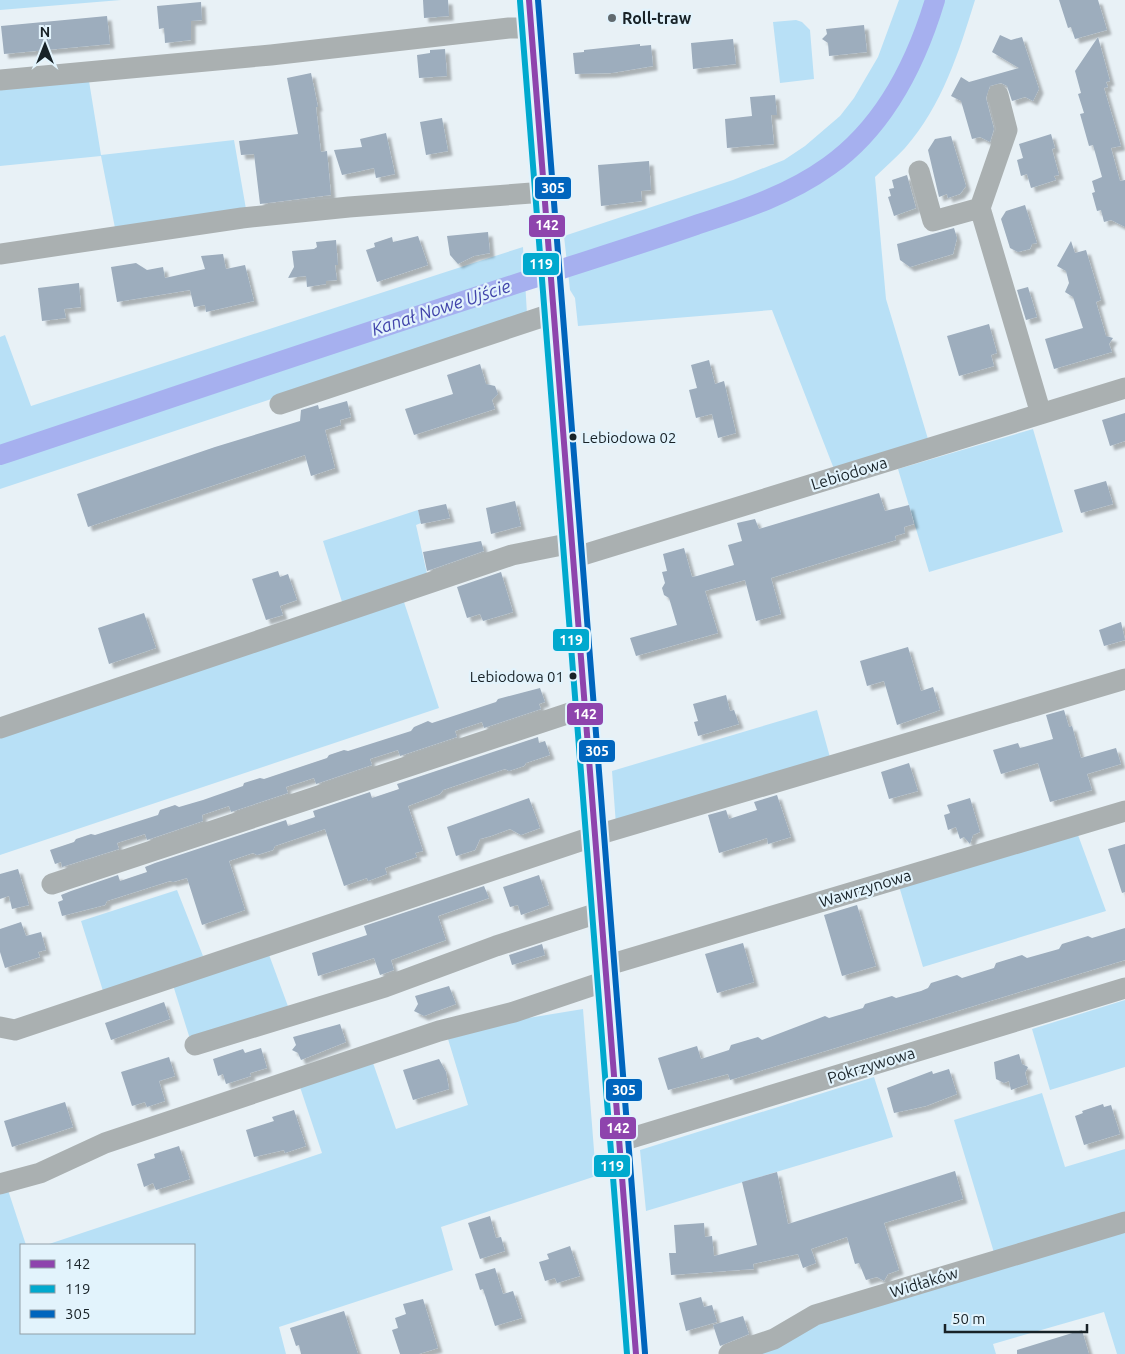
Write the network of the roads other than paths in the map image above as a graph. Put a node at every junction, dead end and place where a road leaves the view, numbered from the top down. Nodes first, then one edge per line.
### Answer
1 (529, 0) edge
2 (532, 28) junction
3 (0, 80) edge
4 (998, 94) dead end
5 (919, 171) dead end
6 (545, 192) junction
7 (980, 208) junction
8 (0, 254) edge
9 (553, 302) junction
10 (1125, 388) edge
11 (280, 404) dead end
12 (1041, 414) junction
13 (572, 550) junction
14 (1125, 679) edge
15 (585, 708) junction
16 (0, 728) edge
17 (1125, 811) edge
18 (596, 836) junction
19 (52, 884) dead end
20 (601, 912) junction
21 (606, 973) junction
22 (1125, 988) edge
23 (0, 1027) edge
24 (195, 1045) dead end
25 (618, 1142) junction
26 (0, 1184) edge
27 (1125, 1222) edge
28 (636, 1354) edge
29 (729, 1354) edge

1 - 2 street
2 - 3 street
2 - 6 street
4 - 7 street
5 - 7 street
6 - 8 street
6 - 9 street
7 - 12 street
9 - 11 street
9 - 13 street
10 - 12 street, Lebiodowa
12 - 13 street, Lebiodowa
13 - 15 street
13 - 16 street, Lebiodowa
14 - 18 street
15 - 18 street
15 - 19 street
17 - 21 street, Wawrzynowa
18 - 20 street
18 - 23 street
20 - 21 street
20 - 24 street
21 - 25 street
21 - 26 street, Wawrzynowa
22 - 25 street, Pokrzywowa
25 - 28 street
27 - 29 street, Widłaków

